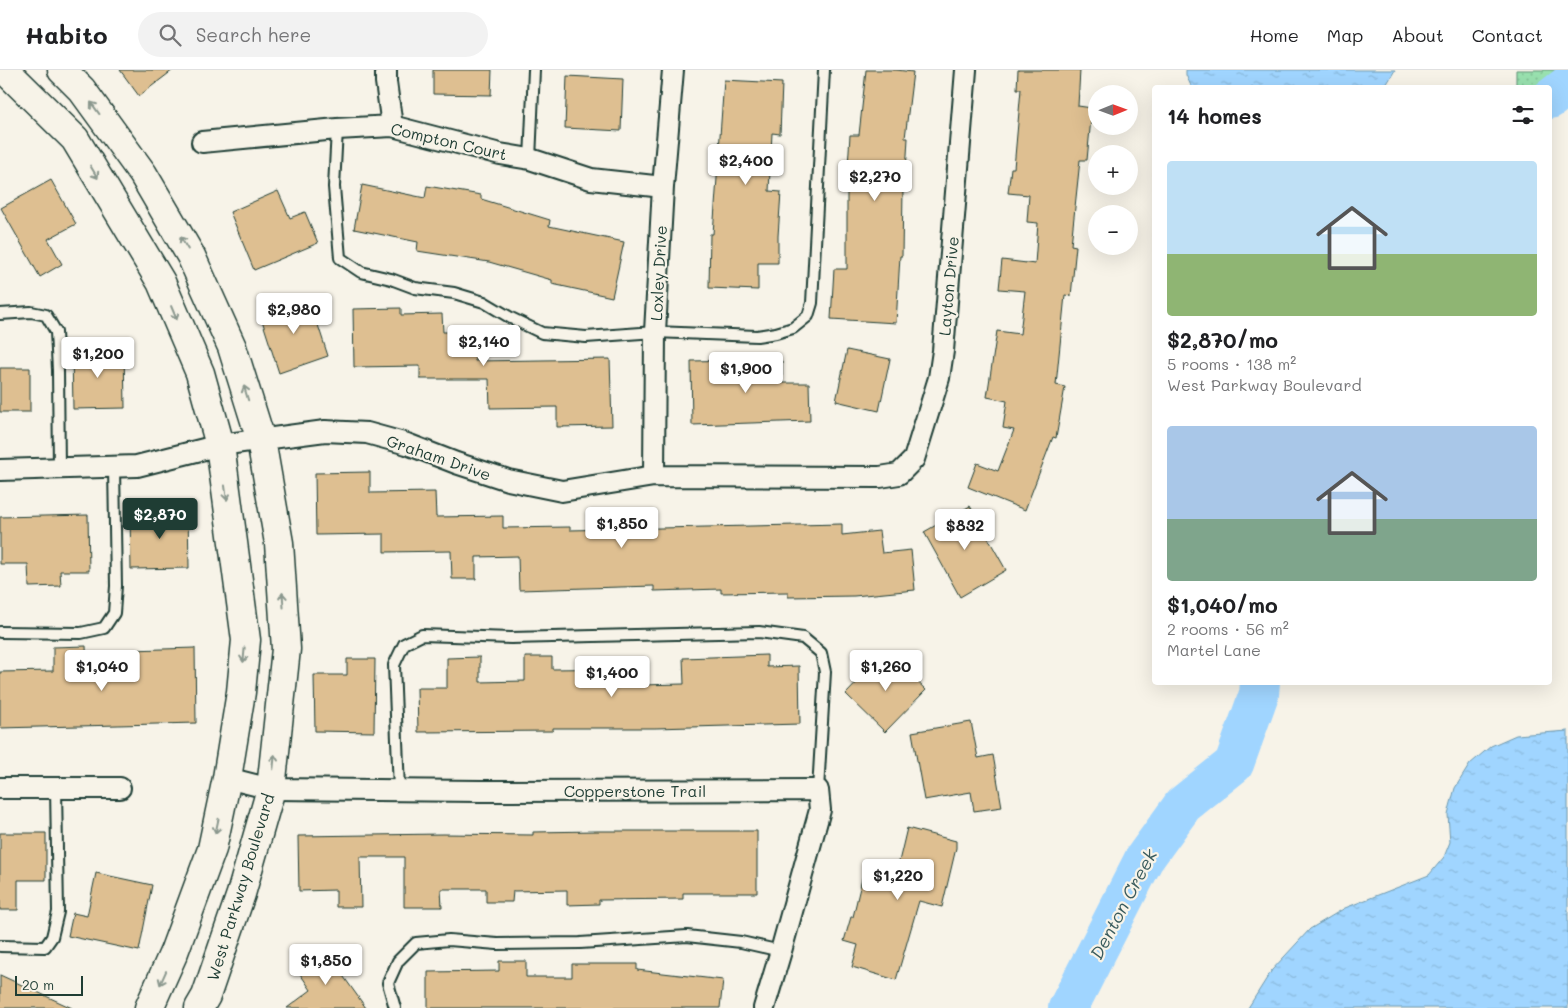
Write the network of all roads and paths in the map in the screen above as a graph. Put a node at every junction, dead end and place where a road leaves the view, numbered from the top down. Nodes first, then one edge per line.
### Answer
1 (5, 70) edge
2 (62, 70) edge
3 (386, 70) edge
4 (534, 70) edge
5 (673, 70) edge
6 (824, 70) edge
7 (966, 70) edge
8 (392, 126) junction
9 (337, 129) junction
10 (202, 142) dead end
11 (530, 159) junction
12 (662, 187) junction
13 (0, 314) edge
14 (655, 332) junction
15 (261, 440) junction
16 (220, 445) junction
17 (114, 467) junction
18 (59, 468) junction
19 (0, 470) edge
20 (654, 476) junction
21 (880, 477) joint
22 (0, 632) edge
23 (227, 778) junction
24 (0, 788) edge
25 (56, 788) junction
26 (120, 788) dead end
27 (271, 789) junction
28 (399, 790) junction
29 (818, 790) junction
30 (0, 946) edge
31 (782, 951) junction
32 (150, 1008) edge
33 (199, 1008) edge
34 (395, 1008) edge
35 (764, 1008) edge

1 -> 16 street
15 -> 2 street, West Parkway Boulevard
3 - 8 street
4 - 11 lane
5 - 12 street, Loxley Drive
6 - 14 lane
7 - 21 street, Layton Drive
8 - 9 street, Compton Court
8 - 11 street, Compton Court
9 - 10 street, Compton Court
9 - 14 lane
11 - 12 street, Compton Court
12 - 14 street, Loxley Drive
13 - 18 lane
14 - 20 street, Loxley Drive
15 - 16 street, Graham Drive
15 - 20 street, Graham Drive
27 -> 15 street, West Parkway Boulevard
16 - 17 street, Graham Drive
16 -> 23 street
17 - 18 street, Graham Drive
17 - 22 lane
18 - 19 street, Graham Drive
20 - 21 street, Graham Drive
23 - 27 street, Copperstone Trail
23 -> 32 street
24 - 25 street
25 - 26 street
25 - 30 lane
27 - 28 street, Copperstone Trail
27 - 33 street, West Parkway Boulevard
28 - 29 street, Copperstone Trail
28 - 29 lane
29 - 31 street
31 - 34 lane
31 - 35 street

